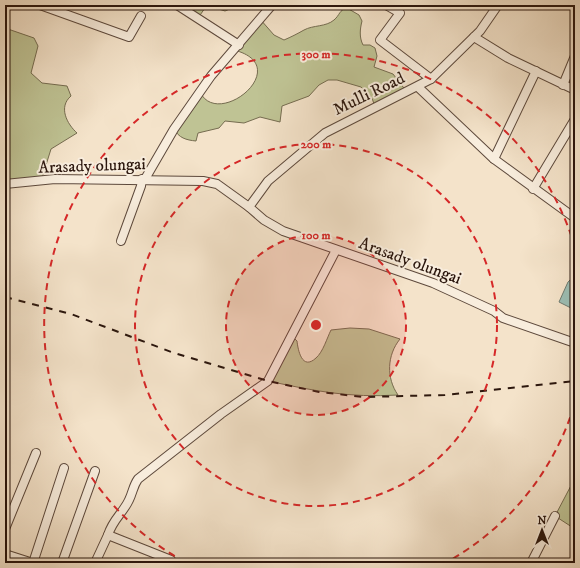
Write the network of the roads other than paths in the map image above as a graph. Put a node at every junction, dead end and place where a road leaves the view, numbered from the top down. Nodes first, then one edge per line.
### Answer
1 (40, 5) edge
2 (177, 5) edge
3 (272, 5) edge
4 (386, 5) edge
5 (404, 5) edge
6 (498, 5) edge
7 (400, 13) junction
8 (140, 16) dead end
9 (474, 37) junction
10 (239, 45) junction
11 (575, 56) edge
12 (536, 71) junction
13 (431, 78) junction
14 (563, 84) junction
15 (418, 87) junction
16 (575, 90) edge
17 (575, 119) edge
18 (494, 159) junction
19 (143, 179) junction
20 (5, 184) edge
21 (533, 188) junction
22 (249, 206) junction
23 (575, 218) edge
24 (122, 241) dead end
25 (336, 250) junction
26 (575, 343) edge
27 (36, 453) dead end
28 (64, 468) dead end
29 (95, 471) dead end
30 (555, 516) dead end
31 (5, 530) edge
32 (108, 535) junction
33 (5, 554) edge
34 (171, 560) dead end
35 (33, 563) edge
36 (62, 563) edge
37 (95, 563) edge
38 (531, 563) edge

1 - 8 street
2 - 10 street
3 - 10 street
4 - 7 street
5 - 7 street
6 - 9 street, Mulli Road
7 - 13 street
9 - 12 street
9 - 13 street, Mulli Road
10 - 19 street
11 - 14 street
12 - 14 street
12 - 18 street
13 - 15 street, Mulli Road
14 - 16 street
15 - 18 street
15 - 22 street, Mulli Road
17 - 21 street
18 - 21 street
19 - 20 street, Arasady olungai
19 - 22 street, Arasady olungai
19 - 24 street
21 - 23 street
22 - 25 street, Arasady olungai
25 - 26 street, Arasady olungai
25 - 32 street
27 - 31 street
28 - 35 street
29 - 36 street
30 - 38 street
32 - 34 street
32 - 37 street
33 - 35 street

